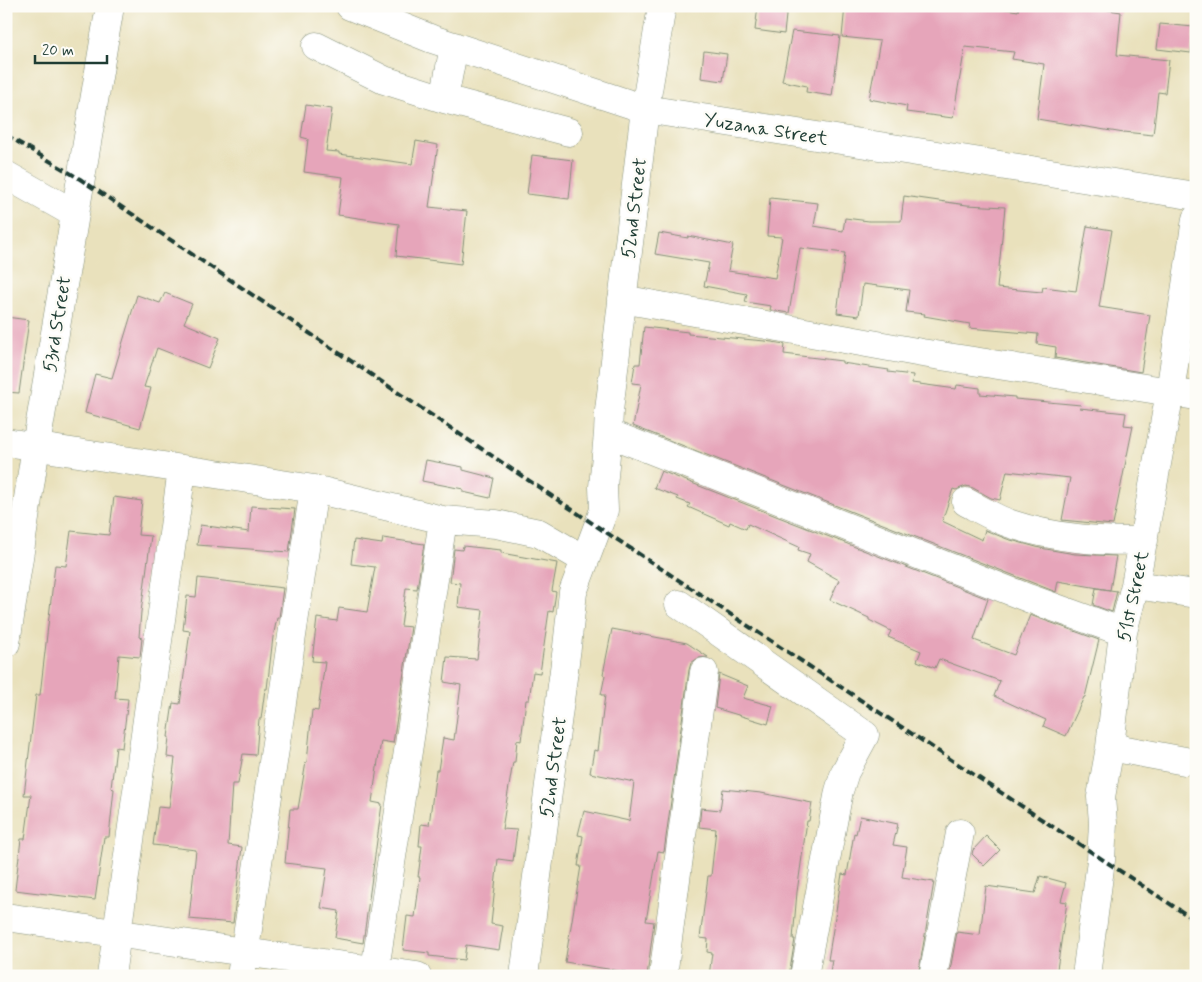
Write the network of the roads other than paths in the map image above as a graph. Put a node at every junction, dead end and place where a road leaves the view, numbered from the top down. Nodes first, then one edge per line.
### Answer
1 (110, 6) edge
2 (350, 6) edge
3 (662, 6) edge
4 (316, 46) dead end
5 (454, 46) junction
6 (444, 99) junction
7 (644, 109) junction
8 (569, 132) dead end
9 (6, 175) edge
10 (1196, 196) edge
11 (75, 214) junction
12 (1196, 219) edge
13 (622, 299) junction
14 (1183, 394) edge
15 (608, 422) junction
16 (6, 442) edge
17 (36, 446) junction
18 (182, 470) junction
19 (314, 490) junction
20 (966, 502) dead end
21 (443, 520) junction
22 (1144, 540) junction
23 (585, 560) junction
24 (1136, 585) junction
25 (1196, 594) edge
26 (679, 604) dead end
27 (1123, 632) junction
28 (6, 643) edge
29 (704, 672) dead end
30 (1110, 747) junction
31 (1185, 761) dead end
32 (960, 833) dead end
33 (6, 917) edge
34 (117, 933) junction
35 (243, 964) edge
36 (375, 972) edge
37 (111, 976) edge
38 (417, 976) edge
39 (524, 976) edge
40 (663, 976) edge
41 (804, 976) edge
42 (934, 976) edge
43 (1086, 976) edge

1 - 11 street, 53rd Street
2 - 5 street, Yuzana Street
3 - 7 street, 52nd Street
4 - 6 street
5 - 6 street
5 - 7 street, Yuzana Street
6 - 8 street
7 - 10 street, Yuzana Street
7 - 13 street, 52nd Street
9 - 11 street
11 - 17 street, 53rd Street
12 - 14 street, 51st Street
13 - 14 street
13 - 15 street, 52nd Street
14 - 22 street, 51st Street
15 - 23 street, 52nd Street
15 - 27 street
16 - 17 street
17 - 18 street
17 - 28 street, 53rd Street
18 - 19 street
18 - 34 street
19 - 21 street
19 - 35 street
20 - 22 street
21 - 23 street
21 - 36 street
22 - 24 street, 51st Street
23 - 39 street, 52nd Street
24 - 25 street
24 - 27 street, 51st Street
26 - 41 street
27 - 30 street, 51st Street
29 - 40 street
30 - 31 street
30 - 43 street, 51st Street
32 - 42 street
33 - 34 street
34 - 35 street
34 - 37 street
35 - 36 street
36 - 38 street

